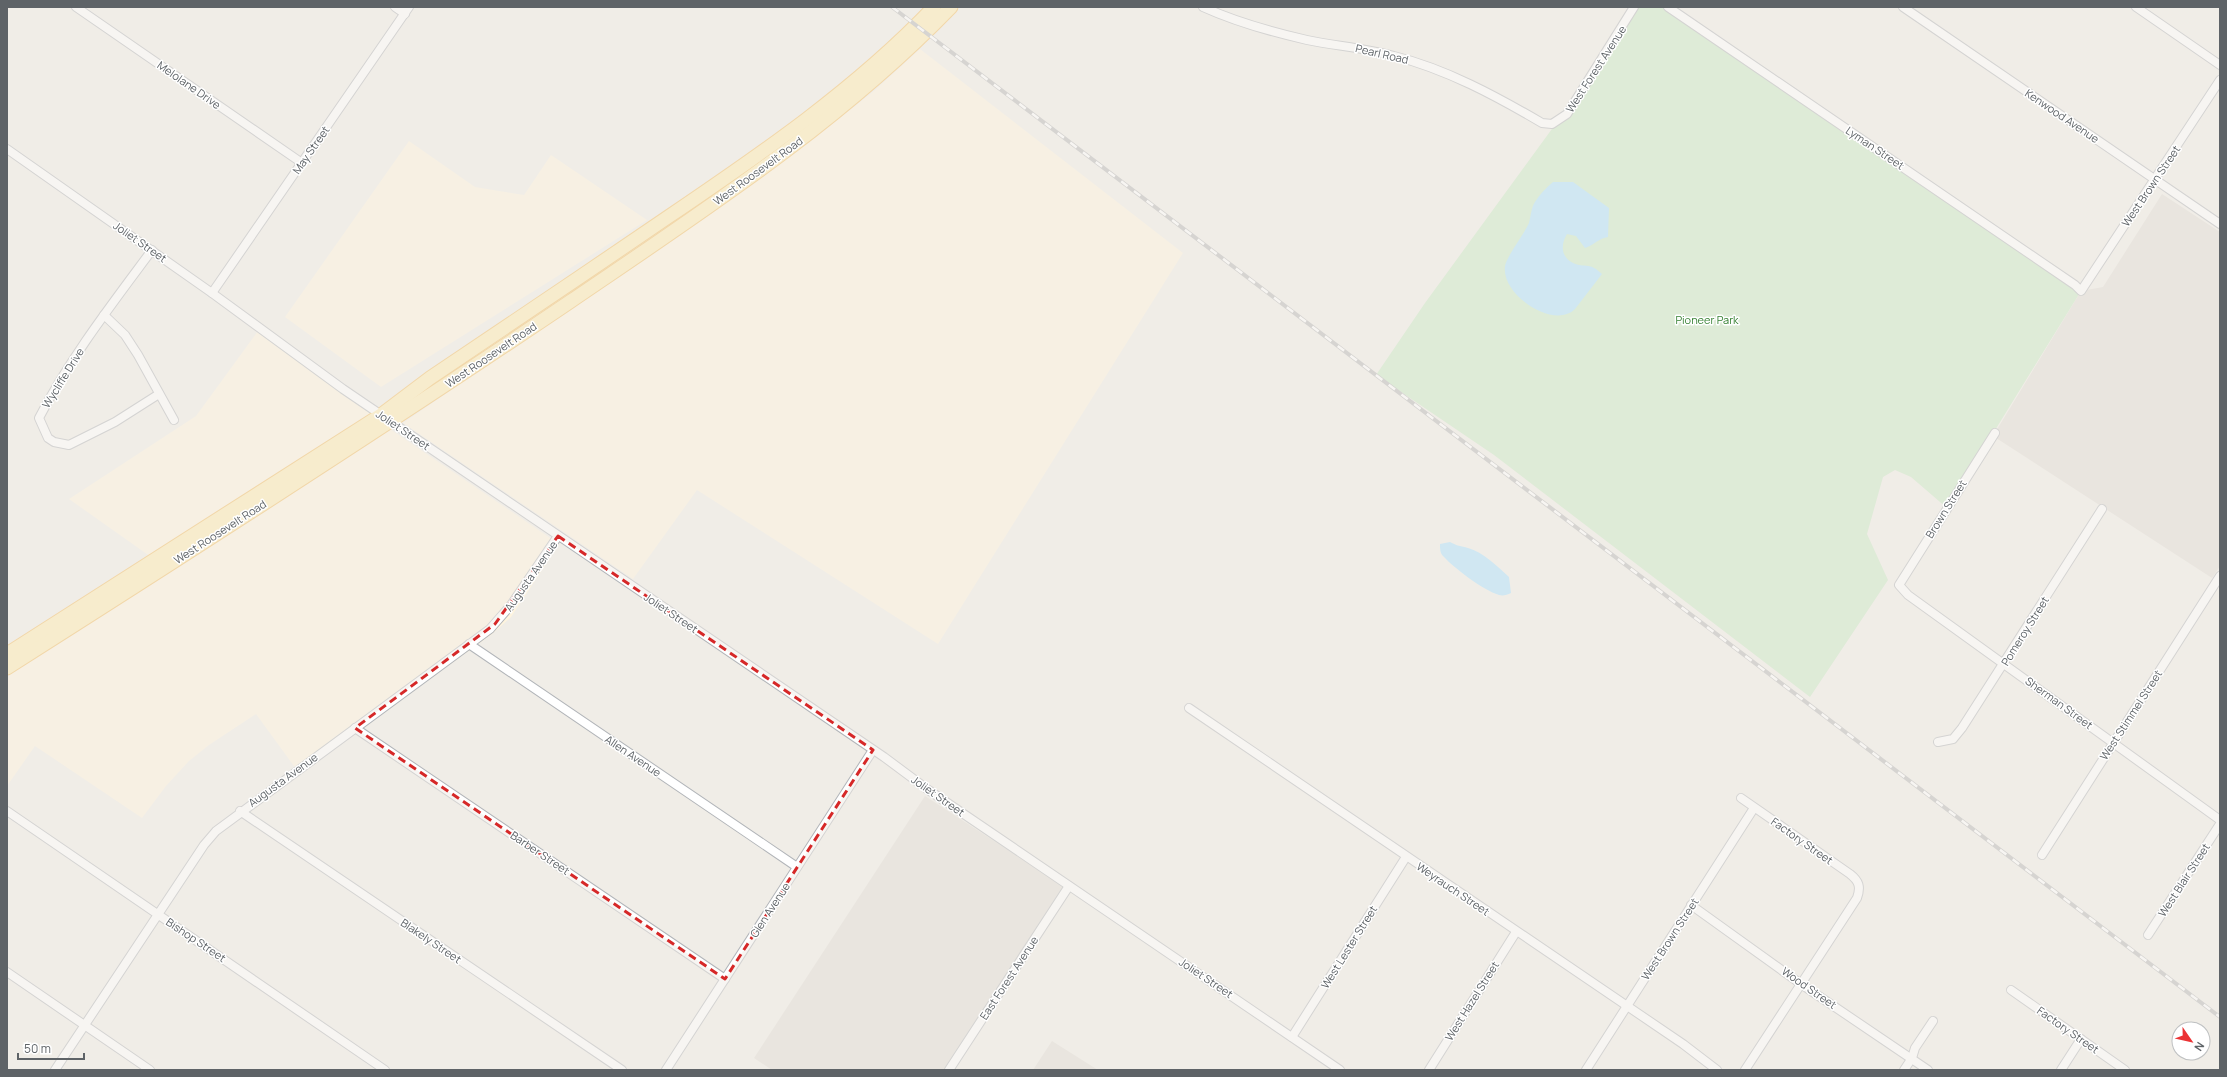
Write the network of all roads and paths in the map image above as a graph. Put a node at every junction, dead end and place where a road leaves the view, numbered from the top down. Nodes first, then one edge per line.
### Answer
1 (76, 7) edge
2 (395, 7) edge
3 (934, 7) edge
4 (951, 7) edge
5 (1203, 7) edge
6 (1634, 7) edge
7 (1668, 7) edge
8 (1903, 7) edge
9 (2136, 7) edge
10 (407, 10) edge
11 (2220, 65) edge
12 (2220, 80) edge
13 (1552, 124) joint
14 (7, 149) edge
15 (302, 163) junction
16 (2155, 180) junction
17 (2220, 224) edge
18 (152, 250) junction
19 (2081, 291) joint
20 (212, 293) junction
21 (104, 315) junction
22 (159, 394) junction
23 (381, 415) junction
24 (174, 420) dead end
25 (392, 422) junction
26 (1995, 433) dead end
27 (2102, 509) dead end
28 (558, 536) junction
29 (2220, 576) edge
30 (1899, 585) joint
31 (469, 644) junction
32 (7, 654) edge
33 (2004, 663) junction
34 (7, 668) edge
35 (1189, 708) dead end
36 (355, 728) junction
37 (1938, 742) dead end
38 (2114, 743) junction
39 (873, 750) junction
40 (1741, 798) dead end
41 (1754, 808) junction
42 (7, 811) edge
43 (240, 811) junction
44 (2220, 820) edge
45 (2220, 824) edge
46 (2042, 855) dead end
47 (1406, 857) junction
48 (797, 867) junction
49 (1069, 886) junction
50 (1691, 905) junction
51 (158, 914) junction
52 (1516, 932) junction
53 (2148, 935) dead end
54 (7, 972) edge
55 (725, 979) junction
56 (1801, 984) junction
57 (2011, 990) dead end
58 (1626, 1007) junction
59 (1933, 1021) dead end
60 (84, 1025) junction
61 (1292, 1037) junction
62 (2081, 1039) junction
63 (1912, 1058) junction
64 (55, 1070) edge
65 (150, 1070) edge
66 (385, 1070) edge
67 (622, 1070) edge
68 (666, 1070) edge
69 (949, 1070) edge
70 (1340, 1070) edge
71 (1429, 1070) edge
72 (1586, 1070) edge
73 (1717, 1070) edge
74 (1745, 1070) edge
75 (1904, 1070) edge
76 (1928, 1070) edge
77 (2061, 1070) edge
78 (2125, 1070) edge

1 - 15 street, Melolane Drive
2 - 10 street
3 - 23 main road, West Roosevelt Road
4 - 25 main road, West Roosevelt Road
5 - 13 street, Pearl Road
6 - 13 street, West Forest Avenue
7 - 19 street, Lyman Street
8 - 16 street, Kenwood Avenue
9 - 11 street
10 - 15 street, May Street
12 - 16 street, West Brown Street
14 - 18 street, Joliet Street
15 - 20 street, May Street
16 - 17 street, Kenwood Avenue
16 - 19 street, West Brown Street
18 - 20 street, Joliet Street
18 - 21 street, Wycliffe Drive
20 - 23 street, Joliet Street
21 - 22 street
21 - 22 street, Wycliffe Drive
22 - 24 street
23 - 25 street, Joliet Street
23 - 32 main road, West Roosevelt Road
25 - 28 street, Joliet Street
25 - 34 main road, West Roosevelt Road
26 - 30 street, Brown Street
27 - 33 street, Pomeroy Street
28 - 31 street, Augusta Avenue
28 - 39 street, Joliet Street
29 - 38 street, West Stimmel Street
30 - 33 street, Sherman Street
31 - 36 street, Augusta Avenue
31 - 48 street, Allen Avenue
33 - 37 street, Pomeroy Street
33 - 38 street, Sherman Street
35 - 47 street, Weyrauch Street
36 - 43 street, Augusta Avenue
36 - 55 street, Barber Street
38 - 44 street, Sherman Street
38 - 46 street, West Stimmel Street
39 - 48 street, Glen Avenue
39 - 49 street, Joliet Street
40 - 41 street, Factory Street
41 - 50 street, West Brown Street
41 - 56 street, Factory Street
42 - 51 street, Bishop Street
43 - 51 street, Augusta Avenue
43 - 67 street, Blakely Street
45 - 53 street, West Blair Street
47 - 52 street, Weyrauch Street
47 - 61 street, West Lester Street
48 - 55 street, Glen Avenue
49 - 61 street, Joliet Street
49 - 69 street, East Forest Avenue
50 - 56 street, Wood Street
50 - 58 street, West Brown Street
51 - 60 street, Augusta Avenue
51 - 66 street, Bishop Street
52 - 58 street, Weyrauch Street
52 - 71 street, West Hazel Street
54 - 60 street
55 - 68 street, Glen Avenue
56 - 63 street, Wood Street
56 - 74 street
57 - 62 street, Factory Street
58 - 72 street, West Brown Street
58 - 73 street, Weyrauch Street
59 - 63 street
60 - 64 street, Augusta Avenue
60 - 65 street
61 - 70 street, Joliet Street
62 - 77 street
62 - 78 street, Factory Street
63 - 75 street
63 - 76 street, Wood Street

